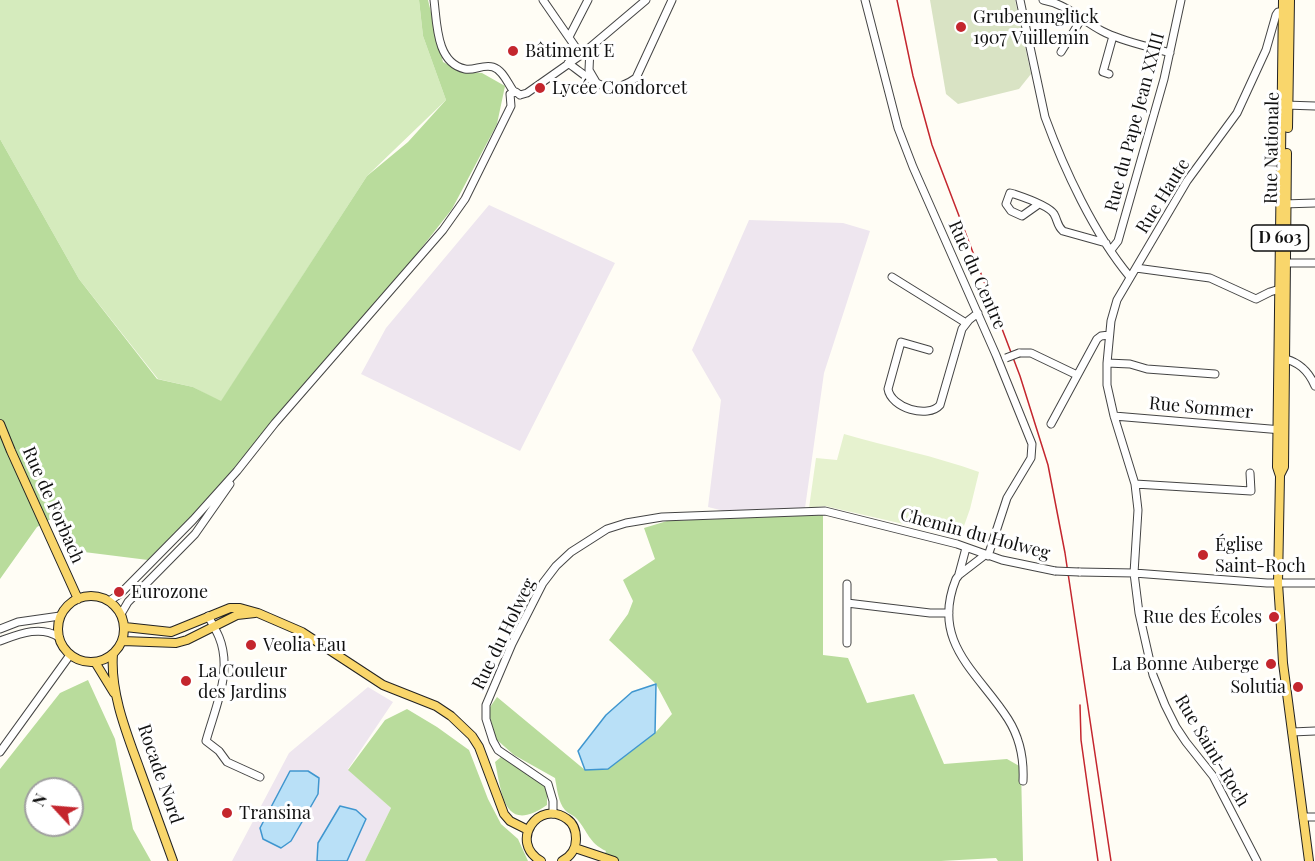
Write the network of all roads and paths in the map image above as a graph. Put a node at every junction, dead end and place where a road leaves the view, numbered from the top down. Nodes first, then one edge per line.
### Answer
1 (434, 0) edge
2 (543, 0) edge
3 (588, 0) edge
4 (646, 0) edge
5 (672, 0) edge
6 (865, 0) edge
7 (1020, 0) edge
8 (1029, 0) edge
9 (1043, 0) edge
10 (1181, 0) edge
11 (1283, 0) edge
12 (1290, 0) edge
13 (1056, 1) edge
14 (1286, 12) junction
15 (1082, 18) junction
16 (1273, 28) junction
17 (1286, 29) junction
18 (1113, 36) junction
19 (568, 37) junction
20 (590, 48) junction
21 (1061, 52) dead end
22 (1170, 53) junction
23 (581, 56) junction
24 (568, 63) junction
25 (1109, 74) dead end
26 (597, 84) junction
27 (517, 93) junction
28 (1286, 105) junction
29 (1315, 106) edge
30 (1315, 203) edge
31 (1039, 204) dead end
32 (1284, 204) junction
33 (1108, 246) junction
34 (1283, 263) junction
35 (1315, 263) edge
36 (1136, 268) junction
37 (892, 277) dead end
38 (1130, 277) junction
39 (1283, 288) junction
40 (978, 313) junction
41 (966, 323) junction
42 (1109, 335) junction
43 (929, 350) dead end
44 (1282, 358) junction
45 (998, 361) junction
46 (1107, 363) junction
47 (1215, 374) dead end
48 (1312, 374) edge
49 (1077, 375) junction
50 (1315, 386) edge
51 (1114, 416) junction
52 (0, 424) edge
53 (1050, 424) dead end
54 (1281, 430) junction
55 (237, 471) junction
56 (1250, 473) dead end
57 (1135, 484) junction
58 (811, 512) joint
59 (966, 548) junction
60 (986, 555) junction
61 (1134, 573) junction
62 (959, 575) junction
63 (1315, 582) edge
64 (1278, 583) junction
65 (847, 584) dead end
66 (78, 599) junction
67 (109, 601) junction
68 (847, 603) junction
69 (258, 613) junction
70 (949, 613) junction
71 (121, 614) junction
72 (60, 616) junction
73 (208, 616) junction
74 (213, 626) junction
75 (125, 627) junction
76 (0, 629) edge
77 (59, 637) junction
78 (0, 641) edge
79 (123, 641) junction
80 (848, 643) dead end
81 (113, 654) junction
82 (70, 655) junction
83 (95, 662) junction
84 (117, 698) junction
85 (1315, 731) edge
86 (1292, 732) junction
87 (0, 752) edge
88 (260, 777) dead end
89 (1023, 781) dead end
90 (553, 813) junction
91 (1304, 817) junction
92 (1315, 817) edge
93 (528, 830) junction
94 (575, 848) junction
95 (173, 861) edge
96 (541, 861) edge
97 (562, 861) edge
98 (614, 861) edge
99 (1257, 861) edge
100 (1309, 861) edge

1 - 27 street
2 - 19 street
3 - 19 street
4 - 20 street
5 - 26 street
6 - 40 street, Rue du Centre
7 - 8 street
7 - 33 street
9 - 13 street
10 - 22 street, Rue du Pape Jean XXIII
11 - 14 main road, Rue Nationale / D 603
12 - 14 main road, Rue Nationale / D 603
13 - 15 street
14 - 16 street, Rue Haute
14 - 17 main road, Rue Nationale / D 603
15 - 18 street
15 - 21 street
16 - 17 street
16 - 36 street, Rue Haute
17 - 28 main road, Rue Nationale / D 603
18 - 22 street
18 - 25 street
19 - 23 street
20 - 23 street
20 - 26 street
22 - 33 street, Rue du Pape Jean XXIII
23 - 24 street
24 - 26 street
24 - 27 street
27 - 55 street
28 - 29 street
28 - 32 main road, Rue Nationale / D 603
30 - 32 street
31 - 33 street
32 - 34 main road, Rue Nationale / D 603
33 - 38 street
34 - 35 street
34 - 39 main road, Rue Nationale / D 603
36 - 38 street, Rue Haute
36 - 39 street
37 - 41 street
38 - 42 street, Rue Haute
39 - 44 main road, Rue Nationale / D 603
40 - 41 street
40 - 45 street, Rue du Centre
41 - 43 street
42 - 46 street, Rue Saint-Roch
42 - 49 street
44 - 48 street
44 - 54 main road, Rue Nationale / D 603
45 - 49 street, bridge
45 - 60 street, Rue du Centre
46 - 47 street
46 - 51 street, Rue Saint-Roch
48 - 50 street
49 - 53 street
51 - 54 street, Rue Sommer
51 - 57 street, Rue Saint-Roch
52 - 66 main road, Rue de Forbach
54 - 64 main road, Rue Nationale / D 603
55 - 67 street
55 - 71 street
56 - 57 street
57 - 61 street, Rue Saint-Roch
58 - 59 street, Chemin du Holweg
58 - 90 street, Rue du Holweg
59 - 60 street, Chemin du Holweg
59 - 62 street
60 - 61 street, Chemin du Holweg, bridge
60 - 62 street
61 - 64 street
61 - 99 street, Rue Saint-Roch
62 - 70 street
63 - 64 street
64 - 86 main road, Rue Nationale / D 603
65 - 68 street
66 - 67 main road
66 - 72 main road
67 - 71 main road
68 - 70 street
68 - 80 street
69 - 73 main road
69 - 74 main road
69 - 93 main road
70 - 89 street
71 - 75 main road
72 - 76 street
72 - 77 main road
73 - 74 street
73 - 75 main road
74 - 79 main road
74 - 88 street
75 - 79 main road
77 - 78 street
77 - 82 main road
79 - 81 main road
81 - 83 main road
81 - 84 main road
82 - 83 main road
82 - 87 street
83 - 84 main road
84 - 95 main road, Rocade Nord
85 - 86 street
86 - 91 main road, Rue Nationale / D 603
90 - 93 main road
90 - 94 main road
91 - 92 street
91 - 100 main road, Rue Nationale / D 603
93 - 96 main road
94 - 97 main road
94 - 98 main road

